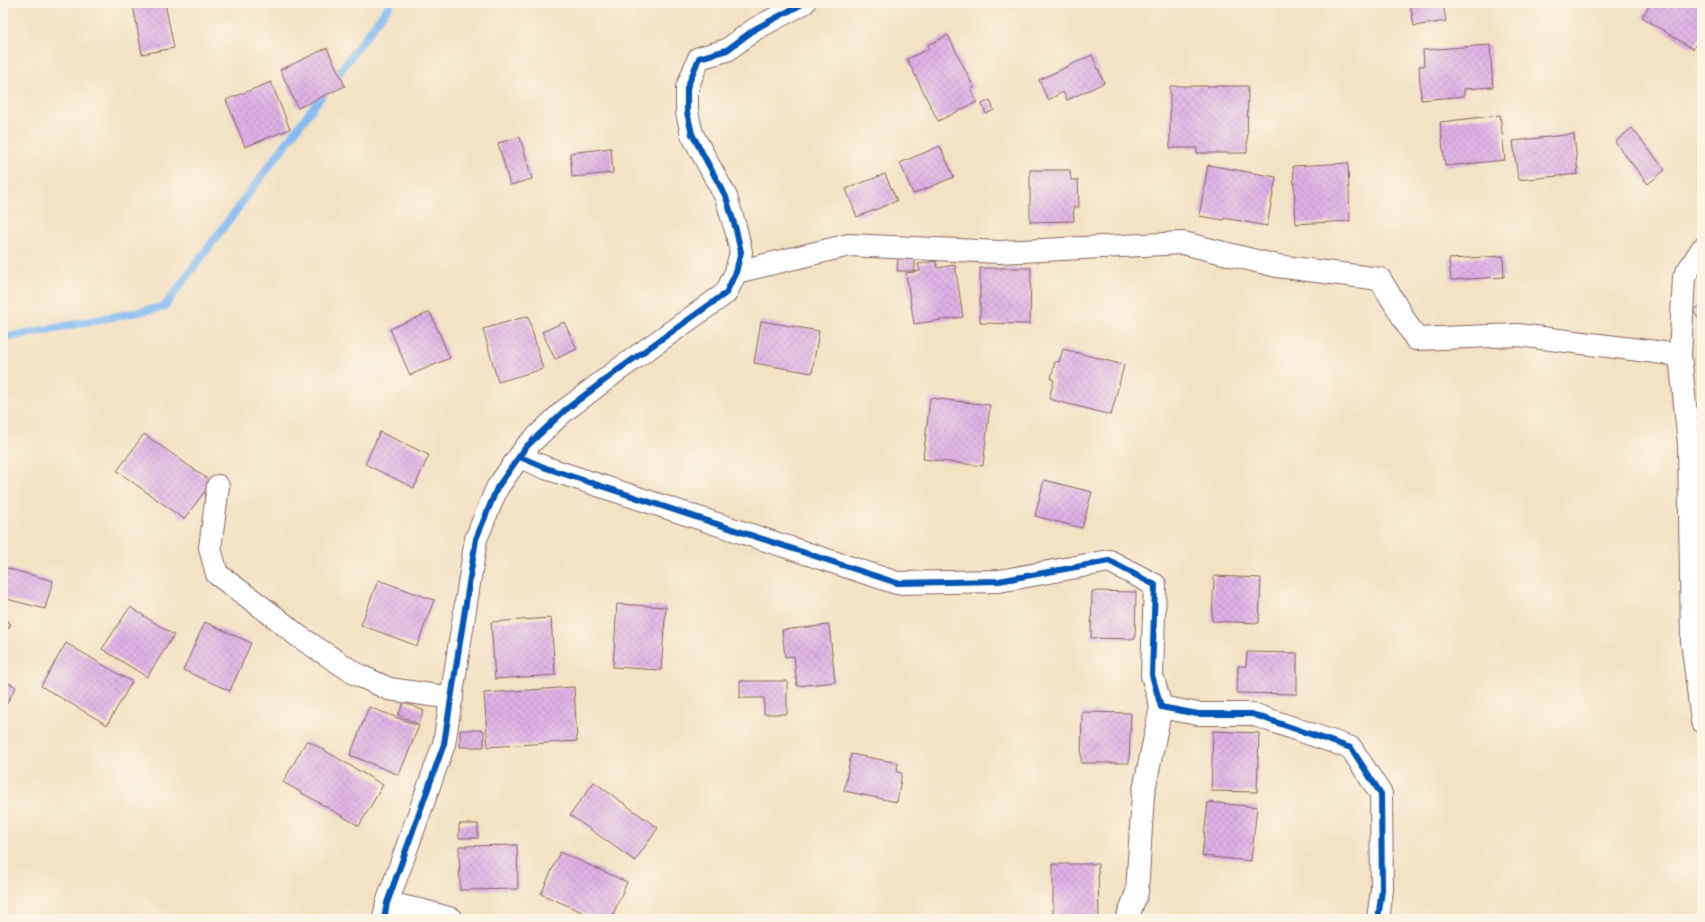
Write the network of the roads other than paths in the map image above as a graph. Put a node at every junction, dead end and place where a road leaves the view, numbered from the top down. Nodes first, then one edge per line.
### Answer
1 (804, 3) edge
2 (1702, 249) edge
3 (736, 272) junction
4 (1680, 355) junction
5 (520, 457) junction
6 (218, 486) dead end
7 (1696, 505) edge
8 (452, 698) junction
9 (1161, 707) junction
10 (1702, 721) edge
11 (386, 911) edge
12 (452, 919) edge
13 (1127, 919) edge
14 (1378, 919) edge

1 - 3 street
2 - 4 street
3 - 4 street
3 - 5 street
4 - 7 street
5 - 8 street
5 - 9 street
6 - 8 street
7 - 10 street
8 - 11 street
9 - 13 street
9 - 14 street
11 - 12 street

